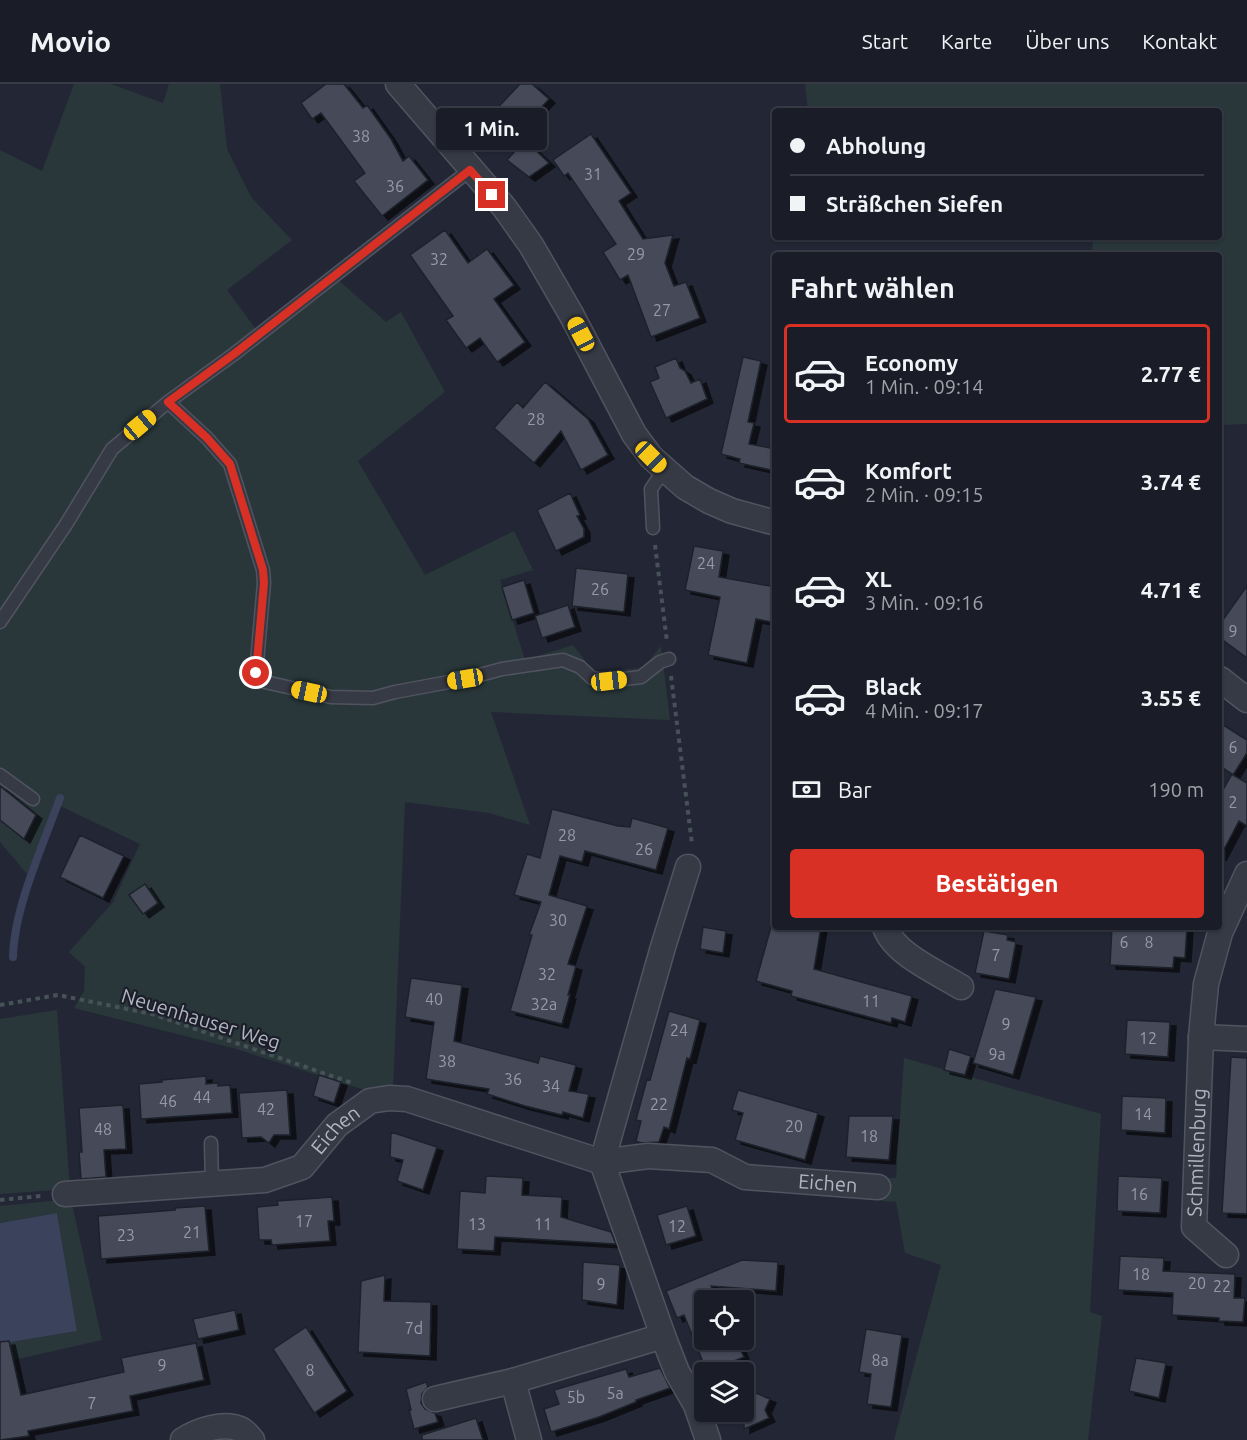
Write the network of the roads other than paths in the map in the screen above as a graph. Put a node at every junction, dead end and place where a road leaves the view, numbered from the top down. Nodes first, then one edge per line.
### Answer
1 (398, 84) edge
2 (470, 170) junction
3 (168, 402) junction
4 (664, 470) junction
5 (772, 523) edge
6 (653, 528) road end
7 (0, 622) edge
8 (669, 659) road end
9 (1222, 681) edge
10 (1247, 700) edge
11 (0, 775) edge
12 (33, 799) dead end
13 (688, 867) road end
14 (1247, 874) edge
15 (886, 930) edge
16 (1222, 930) edge
17 (1222, 930) edge
18 (961, 987) dead end
19 (1201, 1036) junction
20 (1247, 1038) edge
21 (211, 1143) dead end
22 (602, 1162) junction
23 (212, 1183) junction
24 (878, 1187) dead end
25 (65, 1194) road end
26 (1226, 1255) dead end
27 (663, 1336) junction
28 (513, 1381) junction
29 (435, 1399) dead end
30 (183, 1440) edge
31 (252, 1440) edge
32 (529, 1440) edge
33 (708, 1440) edge

1 - 2 street
2 - 3 lane
2 - 4 street
3 - 7 lane
3 - 8 lane
4 - 5 street
4 - 6 lane
9 - 10 street
11 - 12 lane
13 - 22 street
14 - 16 street, Schmillenburg
15 - 18 street
17 - 19 street, Schmillenburg
19 - 20 street
19 - 26 street, Schmillenburg
21 - 23 lane
22 - 23 street, Eichen
22 - 24 street, Eichen
22 - 27 street
23 - 25 street, Eichen
27 - 28 street
27 - 33 street
28 - 29 street
28 - 32 street
30 - 31 street

